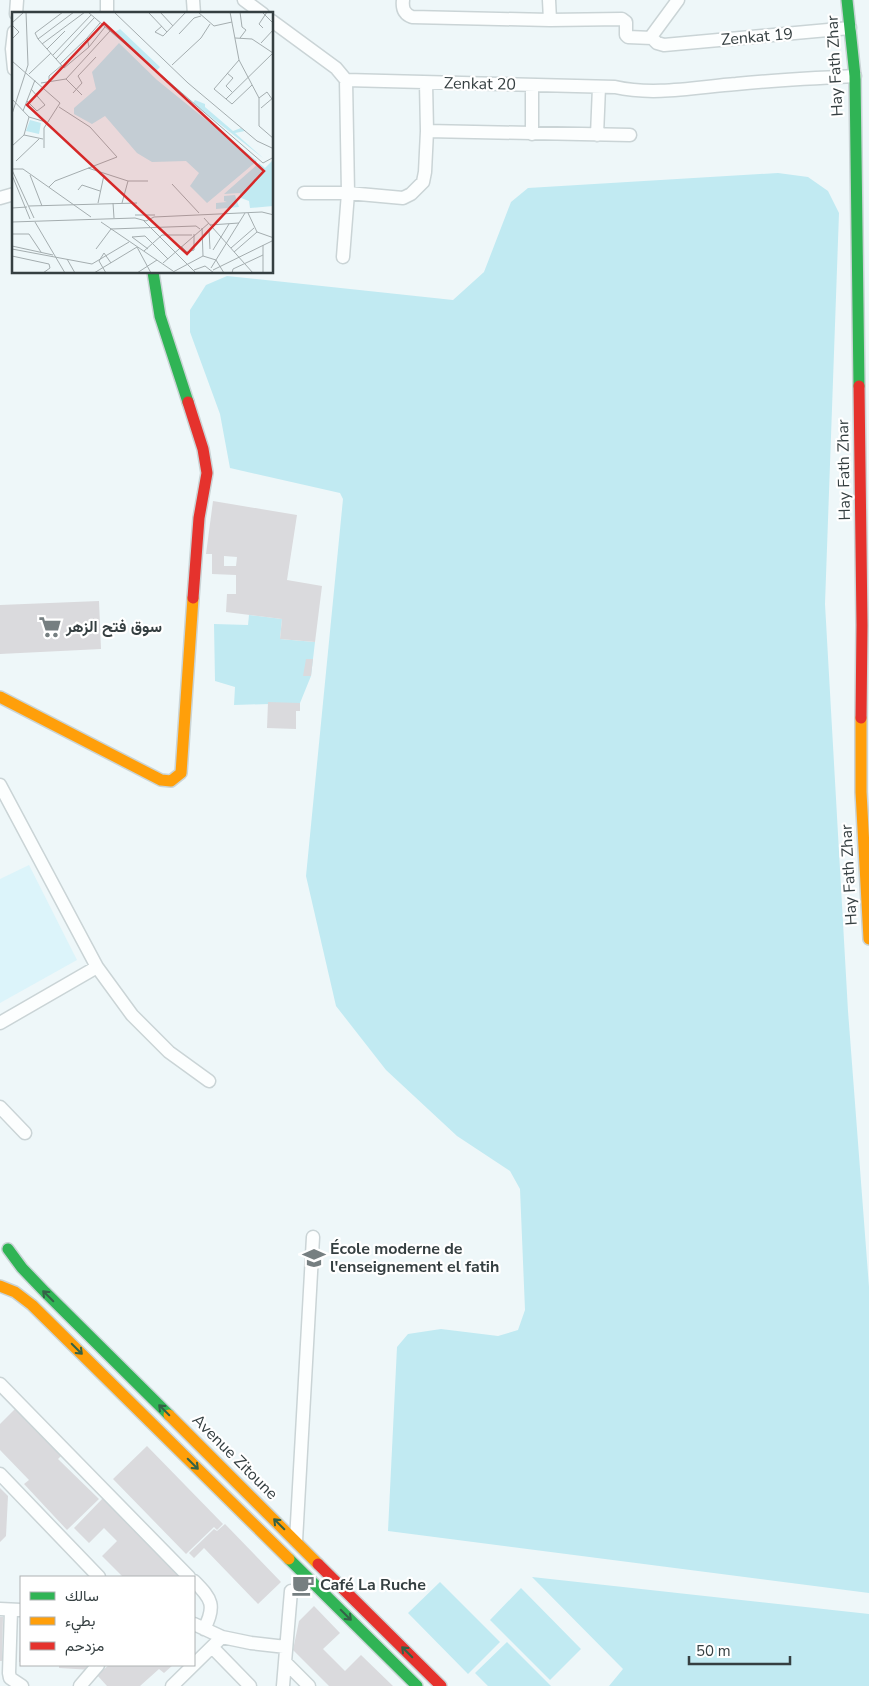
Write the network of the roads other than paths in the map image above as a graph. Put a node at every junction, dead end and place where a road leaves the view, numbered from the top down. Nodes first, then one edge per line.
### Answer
1 (244, 0) edge
2 (403, 0) edge
3 (549, 0) edge
4 (678, 0) edge
5 (848, 0) edge
6 (260, 12) edge
7 (550, 20) junction
8 (274, 22) edge
9 (850, 28) junction
10 (652, 38) junction
11 (855, 76) junction
12 (346, 80) junction
13 (426, 83) junction
14 (532, 86) junction
15 (599, 87) junction
16 (427, 132) junction
17 (532, 134) junction
18 (597, 135) junction
19 (630, 135) dead end
20 (348, 193) junction
21 (304, 194) dead end
22 (343, 257) dead end
23 (153, 274) edge
24 (0, 697) edge
25 (0, 785) edge
26 (5, 807) edge
27 (869, 939) edge
28 (97, 967) junction
29 (0, 1023) edge
30 (209, 1081) dead end
31 (0, 1107) edge
32 (25, 1133) dead end
33 (313, 1237) dead end
34 (4, 1245) edge
35 (2, 1279) edge
36 (0, 1384) edge
37 (0, 1474) edge
38 (296, 1541) junction
39 (98, 1576) edge
40 (189, 1576) edge
41 (195, 1582) edge
42 (292, 1591) dead end
43 (11, 1610) edge
44 (199, 1627) edge
45 (222, 1637) junction
46 (212, 1647) junction
47 (286, 1647) junction
48 (285, 1662) junction
49 (195, 1664) edge
50 (97, 1666) edge
51 (193, 1666) edge
52 (22, 1686) edge
53 (80, 1686) edge
54 (172, 1686) edge
55 (250, 1686) edge
56 (283, 1686) edge
57 (309, 1686) edge
58 (417, 1686) edge
59 (441, 1686) edge

1 - 6 street
2 - 7 street
3 - 7 street
4 - 10 street
5 - 9 street, Hay Fath Zhar
7 - 10 street
8 - 12 street
9 - 10 street, Zenkat 19
9 - 11 street, Hay Fath Zhar
11 - 15 street, Zenkat 20
11 - 27 street, Hay Fath Zhar
12 - 13 street, Zenkat 20
12 - 20 street
13 - 14 street, Zenkat 20
13 - 16 street
14 - 15 street, Zenkat 20
14 - 17 street
15 - 18 street
16 - 17 street
16 - 20 street
17 - 18 street
18 - 19 street
20 - 21 street
20 - 22 street
23 - 24 street
25 - 26 street
26 - 28 street
28 - 29 street
28 - 30 street
31 - 32 street
33 - 38 street
34 - 35 street
38 -> 34 street, Avenue Zitoune
35 -> 58 street
36 - 40 street
37 - 39 street
59 -> 38 street, Avenue Zitoune
41 - 44 street
42 - 47 street
43 - 52 street
44 - 45 street
45 - 46 street
45 - 47 street
46 - 49 street
46 - 55 street
47 - 48 street
48 - 56 street
48 - 57 street
50 - 53 street
51 - 54 street

